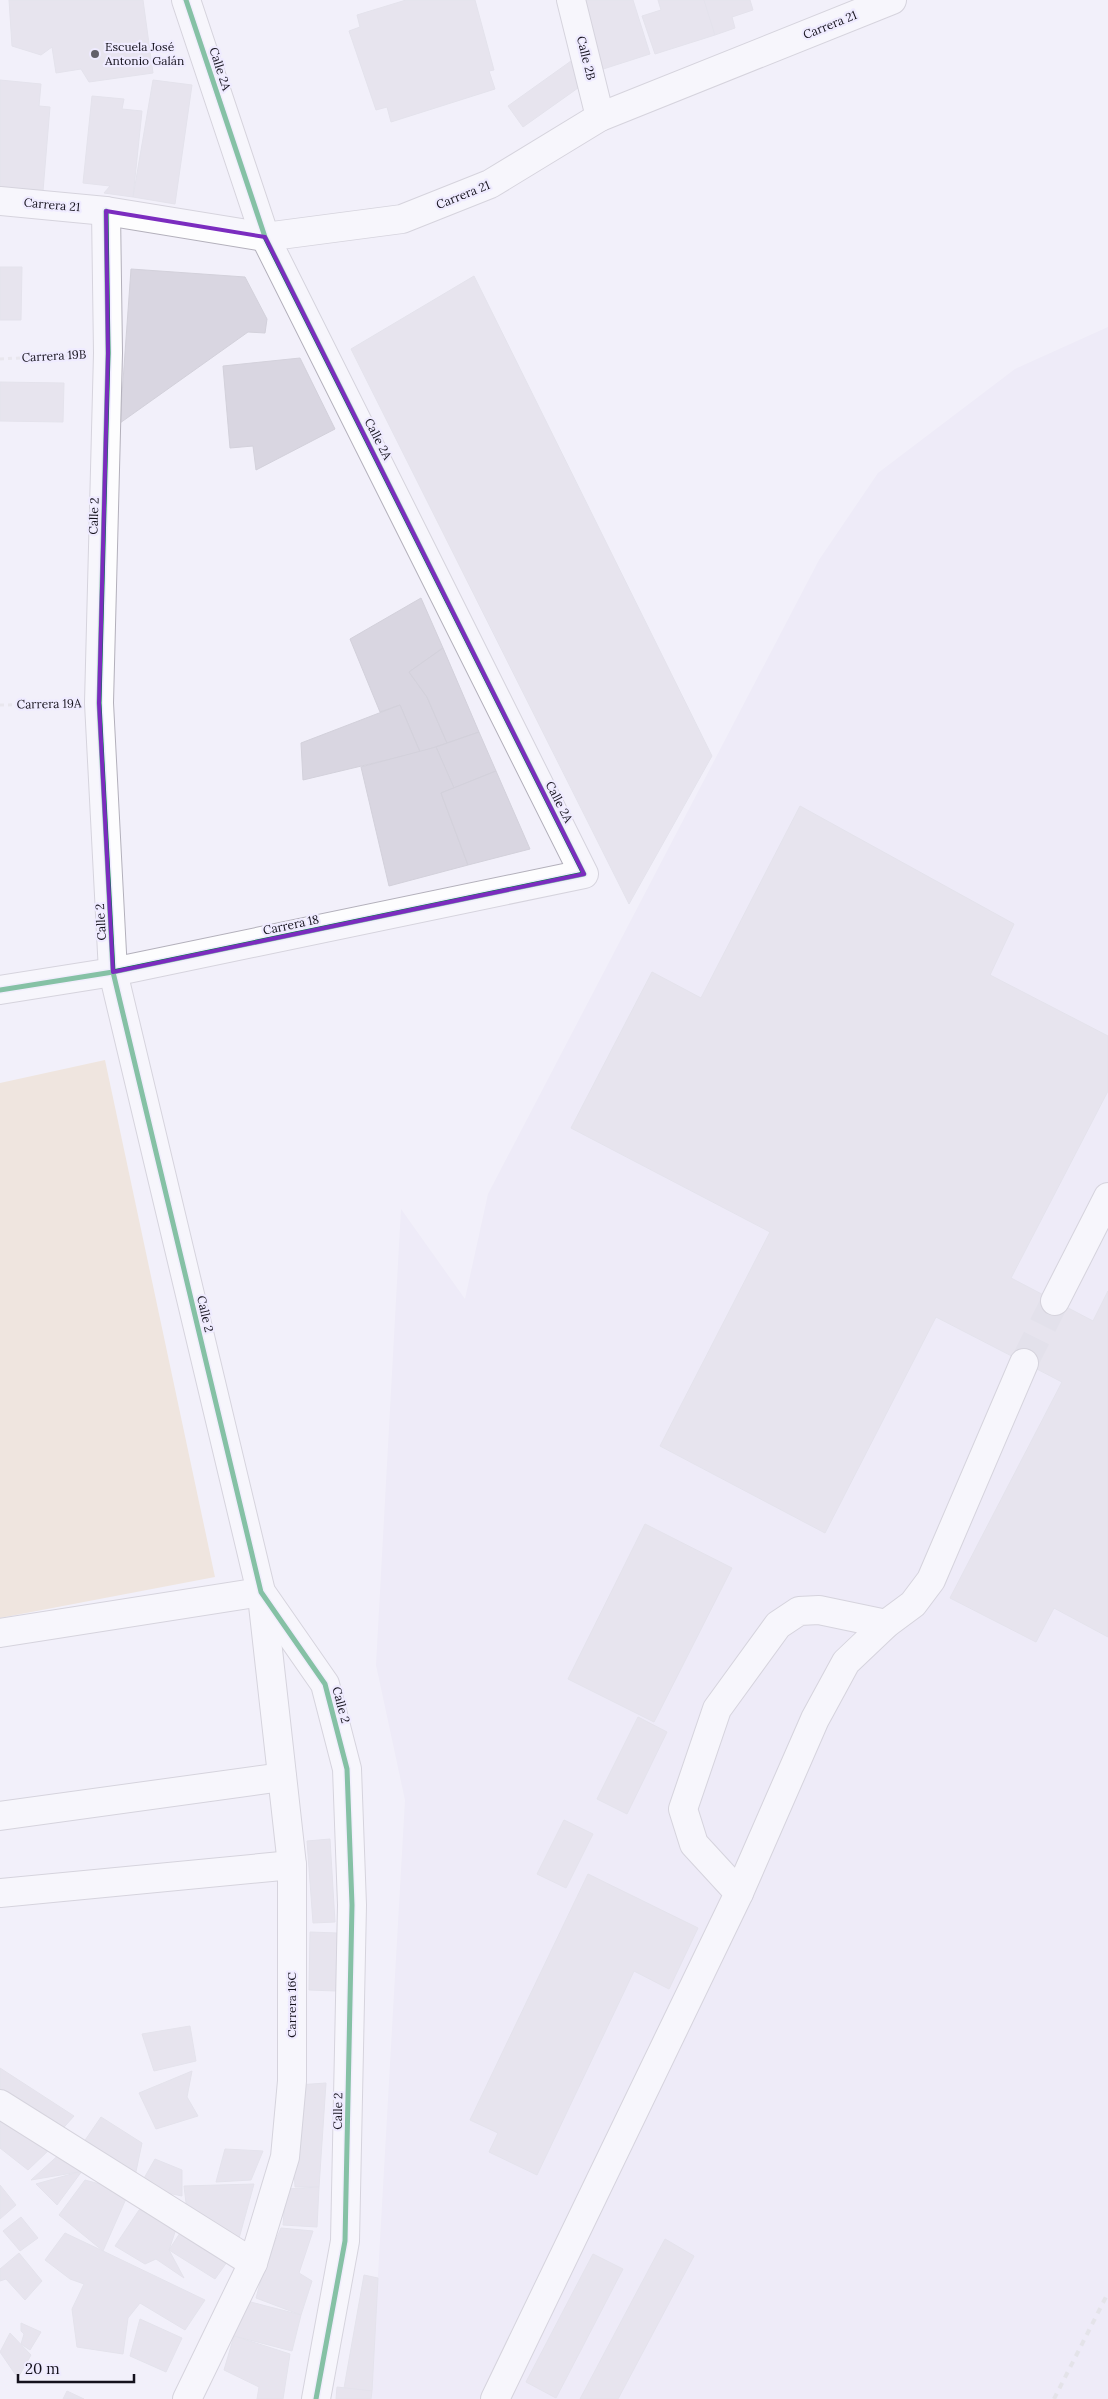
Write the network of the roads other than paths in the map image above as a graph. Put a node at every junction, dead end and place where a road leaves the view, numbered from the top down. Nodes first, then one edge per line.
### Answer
1 (186, 0) edge
2 (571, 0) edge
3 (892, 0) edge
4 (600, 116) junction
5 (0, 200) edge
6 (106, 210) junction
7 (265, 236) junction
8 (584, 874) joint
9 (113, 972) junction
10 (0, 990) edge
11 (1108, 1197) edge
12 (1055, 1301) tunnel mouth
13 (1024, 1363) tunnel mouth
14 (261, 1592) junction
15 (886, 1624) junction
16 (0, 1633) edge
17 (282, 1777) junction
18 (0, 1816) edge
19 (292, 1865) junction
20 (0, 1893) edge
21 (739, 1893) junction
22 (0, 2104) edge
23 (253, 2263) junction
24 (187, 2399) edge
25 (316, 2399) edge
26 (495, 2399) edge

1 - 7 street, Calle 2A
2 - 4 street, Calle 2B
3 - 4 street, Carrera 21
4 - 7 street, Carrera 21
5 - 6 street, Carrera 21
6 - 7 street, Carrera 21
6 - 9 street, Calle 2
7 - 8 street, Calle 2A
8 - 9 street, Carrera 18
9 - 10 street, Carrera 18
9 - 14 street, Calle 2
11 - 12 street
13 - 15 street
14 - 16 street
14 - 17 street, Carrera 16C
14 - 25 street, Calle 2
15 - 21 street
15 - 21 street
17 - 18 street
17 - 19 street, Carrera 16C
19 - 20 street
19 - 23 street, Carrera 16C
21 - 26 street
22 - 23 street
23 - 24 street, Carrera 16C

